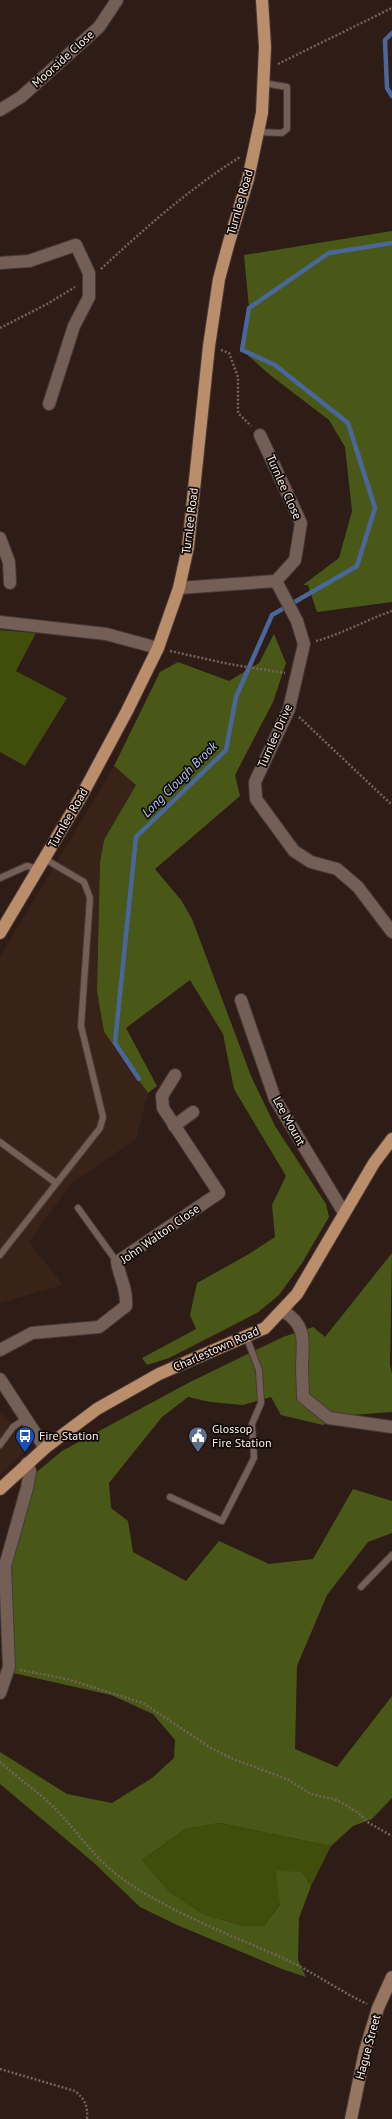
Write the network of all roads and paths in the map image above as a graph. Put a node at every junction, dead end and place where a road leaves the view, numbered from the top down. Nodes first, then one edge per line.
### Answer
1 (117, 0) edge
2 (262, 0) edge
3 (392, 8) edge
4 (264, 77) junction
5 (0, 110) edge
6 (258, 132) junction
7 (255, 147) junction
8 (0, 263) edge
9 (90, 277) junction
10 (0, 328) edge
11 (209, 346) junction
12 (49, 404) dead end
13 (260, 435) joint
14 (0, 538) edge
15 (276, 581) junction
16 (10, 583) dead end
17 (179, 588) junction
18 (392, 611) edge
19 (0, 622) edge
20 (304, 644) junction
21 (158, 648) junction
22 (298, 675) junction
23 (289, 708) junction
24 (392, 805) edge
25 (42, 864) junction
26 (0, 878) edge
27 (392, 932) edge
28 (0, 933) edge
29 (241, 1000) dead end
30 (175, 1075) dead end
31 (193, 1112) dead end
32 (174, 1126) junction
33 (392, 1139) edge
34 (0, 1142) edge
35 (56, 1183) junction
36 (78, 1208) dead end
37 (344, 1212) junction
38 (0, 1254) edge
39 (117, 1262) junction
40 (283, 1311) junction
41 (246, 1336) junction
42 (0, 1350) edge
43 (0, 1379) edge
44 (25, 1419) junction
45 (392, 1427) edge
46 (0, 1445) edge
47 (45, 1448) junction
48 (27, 1462) junction
49 (0, 1489) edge
50 (170, 1497) dead end
51 (392, 1555) edge
52 (361, 1586) dead end
53 (9, 1667) junction
54 (0, 1693) edge
55 (0, 1762) edge
56 (392, 1836) edge
57 (392, 1977) edge
58 (378, 2008) junction
59 (0, 2068) edge
60 (87, 2119) edge
61 (351, 2119) edge

1 - 5 street, Moorside Close
2 - 4 main road, Turnlee Road
3 - 4 path
4 - 6 main road, Turnlee Road
4 - 6 lane
6 - 7 main road, Turnlee Road
7 - 9 path
7 - 11 main road, Turnlee Road
8 - 9 street
9 - 10 path
9 - 12 street
11 - 13 path
11 - 17 main road, Turnlee Road
13 - 15 street, Turnlee Close
14 - 16 street
15 - 17 street
15 - 20 street, Turnlee Drive
17 - 21 main road, Turnlee Road
18 - 20 path
19 - 21 street
20 - 22 street, Turnlee Drive
21 - 22 path
21 - 25 main road, Turnlee Road
22 - 23 street, Turnlee Drive
23 - 24 path
23 - 27 street, Turnlee Drive
25 - 26 lane
25 - 28 main road, Turnlee Road
25 - 35 lane
29 - 37 street, Lee Mount
30 - 32 street, John Walton Close
31 - 32 street
32 - 39 street, John Walton Close
33 - 37 main road, Charlestown Road
34 - 35 lane
35 - 38 lane
36 - 39 lane
37 - 40 main road, Charlestown Road
39 - 42 street, John Walton Close
40 - 41 main road, Charlestown Road
40 - 45 street
41 - 47 main road, Charlestown Road
41 - 50 lane
43 - 44 street
44 - 46 lane
44 - 47 street
47 - 48 main road, Charlestown Road
48 - 49 main road, Charlestown Road
48 - 53 street
51 - 52 lane
53 - 54 street
53 - 56 path
55 - 58 path
57 - 58 street, Hague Street
58 - 61 street, Hague Street
59 - 60 path

